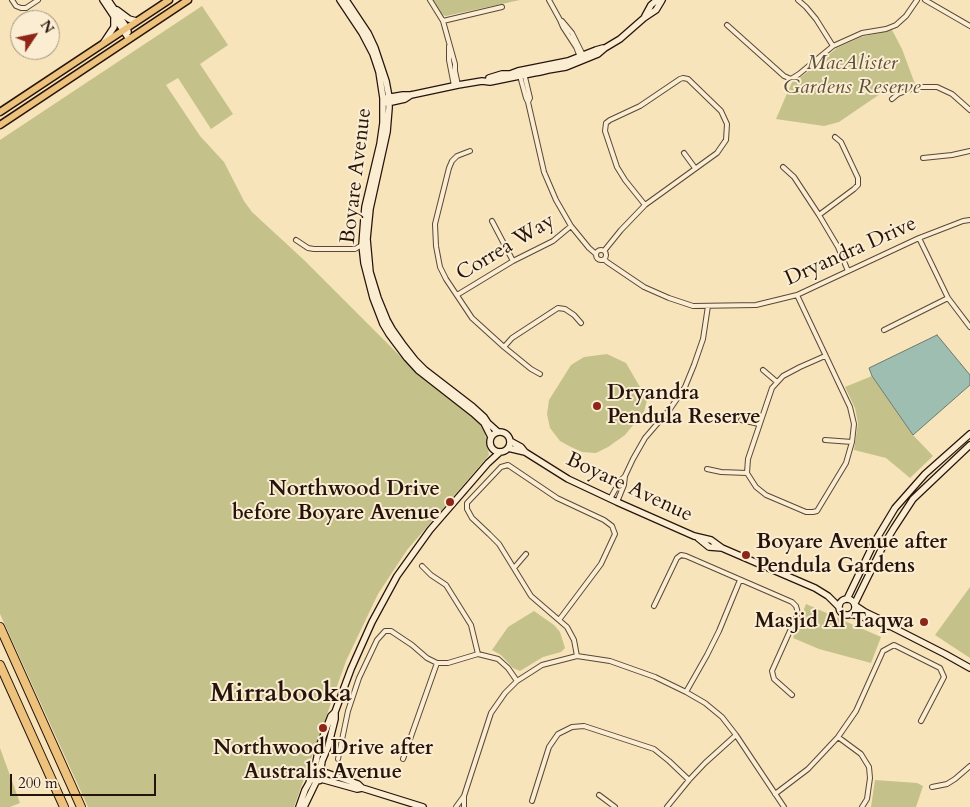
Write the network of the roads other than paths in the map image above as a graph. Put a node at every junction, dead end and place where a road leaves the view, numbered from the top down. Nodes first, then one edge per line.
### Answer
1 (12, 0) edge
2 (38, 0) edge
3 (103, 0) edge
4 (108, 0) edge
5 (169, 0) edge
6 (188, 0) edge
7 (340, 0) edge
8 (346, 0) edge
9 (430, 0) edge
10 (549, 0) edge
11 (657, 0) edge
12 (662, 0) edge
13 (798, 0) edge
14 (917, 0) edge
15 (925, 0) edge
16 (112, 6) junction
17 (502, 7) dead end
18 (114, 17) junction
19 (644, 18) junction
20 (443, 21) junction
21 (136, 22) junction
22 (727, 25) dead end
23 (970, 26) edge
24 (125, 29) junction
25 (129, 39) junction
26 (102, 44) junction
27 (833, 46) junction
28 (582, 58) junction
29 (521, 73) junction
30 (42, 84) junction
31 (456, 86) junction
32 (48, 93) junction
33 (892, 99) dead end
34 (386, 101) junction
35 (970, 110) edge
36 (0, 112) edge
37 (0, 125) edge
38 (835, 137) dead end
39 (470, 151) dead end
40 (970, 151) edge
41 (684, 153) dead end
42 (923, 158) dead end
43 (783, 166) dead end
44 (695, 168) junction
45 (645, 205) junction
46 (819, 215) junction
47 (970, 220) edge
48 (492, 221) dead end
49 (571, 226) junction
50 (920, 238) junction
51 (296, 240) dead end
52 (362, 245) junction
53 (356, 249) junction
54 (604, 251) junction
55 (363, 254) junction
56 (596, 254) junction
57 (604, 259) junction
58 (513, 261) junction
59 (848, 271) junction
60 (456, 295) junction
61 (798, 295) junction
62 (948, 298) junction
63 (708, 306) junction
64 (581, 323) dead end
65 (970, 327) edge
66 (884, 330) dead end
67 (504, 347) junction
68 (825, 356) junction
69 (763, 370) dead end
70 (540, 374) dead end
71 (777, 382) junction
72 (741, 420) dead end
73 (759, 424) junction
74 (498, 432) junction
75 (970, 434) edge
76 (492, 437) junction
77 (825, 440) dead end
78 (510, 441) junction
79 (852, 442) junction
80 (970, 445) edge
81 (492, 448) junction
82 (508, 448) junction
83 (500, 452) junction
84 (526, 452) junction
85 (488, 463) junction
86 (707, 469) dead end
87 (747, 473) junction
88 (925, 474) junction
89 (625, 476) junction
90 (931, 482) junction
91 (610, 499) junction
92 (617, 502) junction
93 (874, 543) junction
94 (883, 546) junction
95 (526, 554) dead end
96 (422, 566) dead end
97 (514, 568) junction
98 (740, 580) junction
99 (828, 596) junction
100 (845, 600) junction
101 (855, 605) junction
102 (654, 606) dead end
103 (839, 607) junction
104 (851, 614) junction
105 (559, 620) junction
106 (890, 626) junction
107 (0, 627) edge
108 (478, 654) junction
109 (577, 656) junction
110 (437, 663) junction
111 (0, 665) edge
112 (970, 668) edge
113 (517, 681) junction
114 (686, 692) junction
115 (792, 696) dead end
116 (335, 712) junction
117 (921, 721) dead end
118 (736, 734) junction
119 (838, 737) junction
120 (338, 759) dead end
121 (403, 759) dead end
122 (970, 766) edge
123 (320, 769) junction
124 (311, 776) junction
125 (319, 780) junction
126 (689, 780) junction
127 (932, 787) dead end
128 (362, 788) junction
129 (775, 794) junction
130 (599, 795) dead end
131 (464, 796) junction
132 (532, 800) dead end
133 (64, 807) edge
134 (81, 807) edge
135 (299, 807) edge
136 (304, 807) edge
137 (423, 807) edge
138 (456, 807) edge
139 (464, 807) edge
140 (614, 807) edge
141 (667, 807) edge
142 (784, 807) edge
143 (862, 807) edge

1 - 2 street
3 - 18 street
4 - 16 street
5 - 21 main road
6 - 25 main road
7 - 34 street, Boyare Avenue
8 - 34 street, Boyare Avenue
9 - 20 street
10 - 28 street
11 - 19 street
12 - 19 street
13 - 27 street
14 - 27 street
15 - 23 street
16 - 21 street
16 - 24 street
17 - 20 street
18 - 24 street
18 - 26 street
19 - 28 street
20 - 31 street
21 - 24 main road
22 - 27 street
24 - 25 street
24 - 26 main road
25 - 32 main road
26 - 30 main road
28 - 29 street
29 - 31 street
29 - 49 street, Dryandra Drive
30 - 32 main road
30 - 36 main road
31 - 34 street
32 - 37 main road
33 - 35 street
34 - 52 street, Boyare Avenue
34 - 74 street, Boyare Avenue
38 - 46 street
39 - 60 street
40 - 42 street
41 - 44 street
43 - 46 street
44 - 45 street
44 - 45 street
45 - 54 street
46 - 59 street
47 - 50 street, Dryandra Drive
48 - 58 street
49 - 56 street, Dryandra Drive
49 - 58 street, Correa Way
50 - 59 street, Dryandra Drive
50 - 62 street
51 - 53 street
52 - 53 street
52 - 55 street, Boyare Avenue
53 - 55 street
54 - 56 street
54 - 57 street
55 - 76 street, Boyare Avenue
56 - 57 street, Dryandra Drive
57 - 63 street, Dryandra Drive
58 - 60 street, Correa Way
59 - 61 street, Dryandra Drive
60 - 67 street
61 - 63 street, Dryandra Drive
61 - 68 street
62 - 65 street
62 - 66 street
63 - 89 street
64 - 67 street
67 - 70 street
68 - 71 street
68 - 79 street
69 - 71 street
71 - 73 street
72 - 73 street
73 - 87 street
74 - 76 street
74 - 78 street
75 - 88 street
76 - 81 street
77 - 79 street
78 - 82 street
78 - 84 street, Boyare Avenue
79 - 87 street
80 - 90 street
81 - 83 street
81 - 85 street
82 - 83 street
82 - 84 street, Boyare Avenue
83 - 85 street
84 - 91 street, Boyare Avenue
85 - 116 street
86 - 87 street
88 - 90 street
88 - 93 street
89 - 91 street
89 - 92 street
90 - 94 street
91 - 92 street, Boyare Avenue
92 - 99 street, Boyare Avenue
93 - 94 street
93 - 100 street
94 - 101 street
95 - 97 street
96 - 108 street
97 - 105 street
97 - 105 street
98 - 102 street
98 - 114 street
98 - 115 street
99 - 100 street, Boyare Avenue
99 - 103 street, Boyare Avenue
100 - 101 street
100 - 103 street
101 - 104 street
101 - 106 street
103 - 104 street
104 - 106 street
105 - 109 street
106 - 112 street
107 - 134 highway
108 - 110 street
108 - 113 street
109 - 113 street
109 - 114 street
110 - 120 street
110 - 121 street
111 - 133 highway
113 - 131 street
114 - 118 street
116 - 123 street
116 - 123 street
117 - 119 street
118 - 126 street
118 - 129 street
119 - 129 street
119 - 143 street
122 - 127 street
123 - 124 street
123 - 125 street
123 - 128 street
124 - 125 street
124 - 135 street
125 - 128 street
125 - 136 street
126 - 132 street
126 - 141 street
128 - 137 street
129 - 142 street
130 - 140 street
131 - 138 street
131 - 139 street

